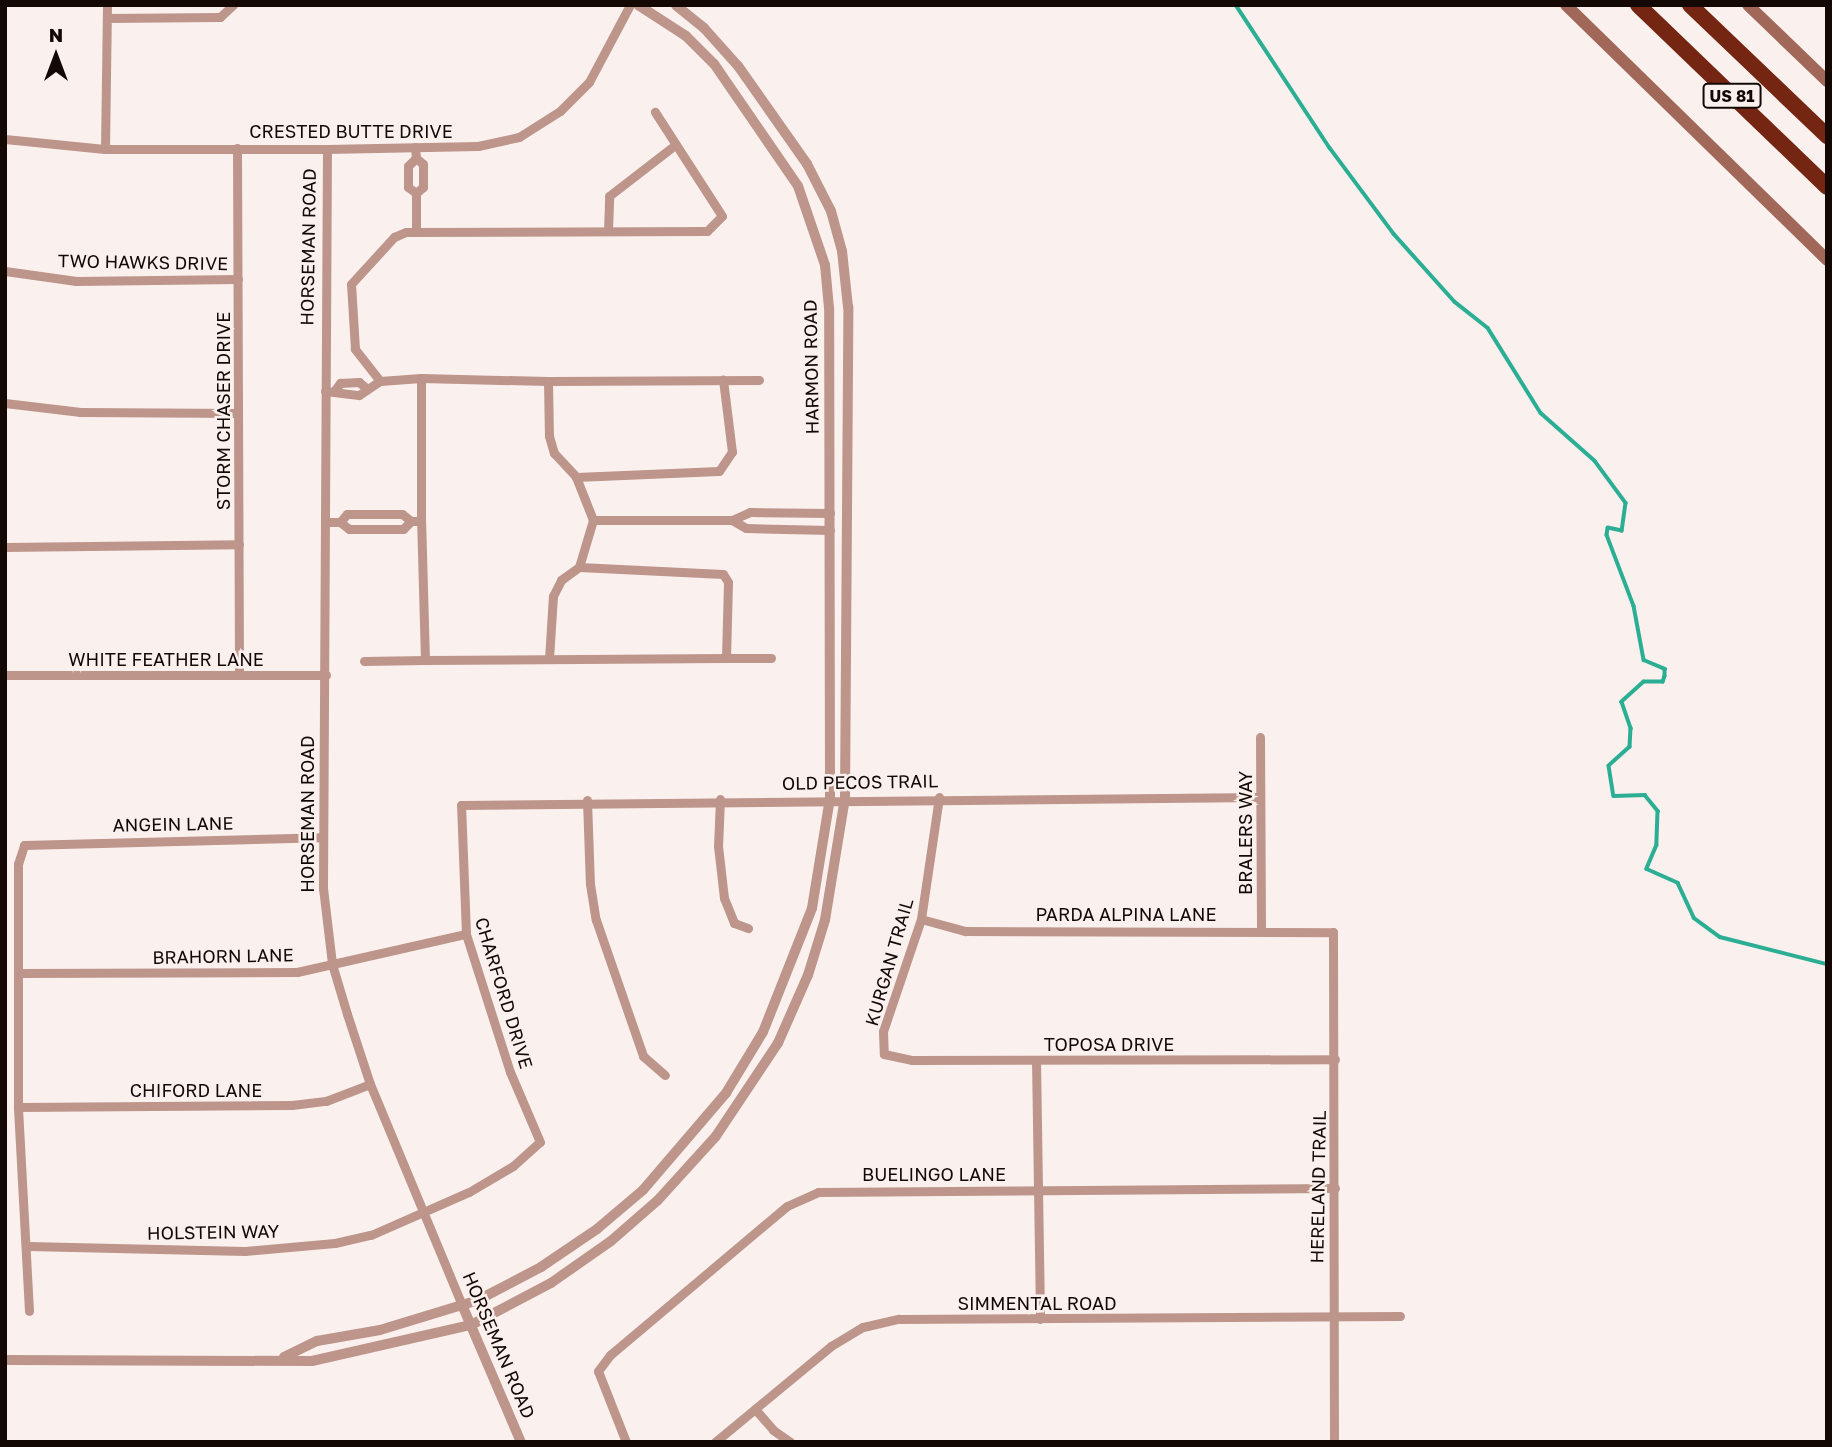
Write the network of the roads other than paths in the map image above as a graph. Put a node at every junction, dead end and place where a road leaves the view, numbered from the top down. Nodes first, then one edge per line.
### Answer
1 (107, 5) edge
2 (233, 5) edge
3 (630, 5) edge
4 (638, 5) edge
5 (676, 5) edge
6 (1566, 5) edge
7 (1638, 5) edge
8 (1690, 5) edge
9 (1748, 5) edge
10 (107, 18) junction
11 (1827, 81) edge
12 (655, 112) dead end
13 (1827, 136) edge
14 (5, 139) edge
15 (675, 145) junction
16 (415, 147) junction
17 (237, 148) junction
18 (106, 149) junction
19 (327, 149) junction
20 (416, 158) junction
21 (1827, 187) edge
22 (416, 193) junction
23 (416, 232) junction
24 (608, 232) junction
25 (1827, 260) edge
26 (5, 271) edge
27 (238, 279) junction
28 (421, 378) junction
29 (723, 380) junction
30 (759, 380) dead end
31 (380, 381) junction
32 (548, 381) junction
33 (330, 390) junction
34 (5, 403) edge
35 (238, 413) junction
36 (576, 477) junction
37 (830, 513) junction
38 (593, 520) junction
39 (732, 520) junction
40 (416, 521) junction
41 (325, 522) junction
42 (340, 522) junction
43 (830, 530) junction
44 (239, 544) junction
45 (5, 547) edge
46 (579, 567) junction
47 (771, 657) dead end
48 (726, 658) junction
49 (550, 659) junction
50 (425, 660) junction
51 (364, 661) dead end
52 (239, 674) junction
53 (5, 675) edge
54 (326, 675) junction
55 (1260, 737) dead end
56 (939, 797) junction
57 (1260, 797) junction
58 (830, 798) junction
59 (845, 798) junction
60 (720, 799) junction
61 (587, 800) junction
62 (461, 805) joint
63 (322, 837) junction
64 (921, 919) junction
65 (748, 928) dead end
66 (1261, 929) junction
67 (1333, 932) joint
68 (466, 934) junction
69 (332, 964) junction
70 (19, 973) junction
71 (884, 1054) joint
72 (1335, 1059) junction
73 (1036, 1060) junction
74 (665, 1075) dead end
75 (370, 1084) junction
76 (18, 1107) junction
77 (540, 1142) joint
78 (1335, 1188) junction
79 (1038, 1190) junction
80 (424, 1213) junction
81 (28, 1246) junction
82 (463, 1307) junction
83 (29, 1311) dead end
84 (1400, 1316) dead end
85 (1040, 1319) junction
86 (1332, 1319) junction
87 (471, 1325) junction
88 (282, 1358) junction
89 (5, 1360) edge
90 (755, 1409) junction
91 (521, 1442) edge
92 (626, 1442) edge
93 (715, 1442) edge
94 (790, 1442) edge
95 (1334, 1442) edge

1 - 10 street
2 - 10 street
3 - 16 street, CRESTED BUTTE DRIVE
4 - 37 street, HARMON ROAD
5 - 59 street, HARMON ROAD
6 - 25 main road
7 - 21 highway, US 81
8 - 13 highway, US 81
9 - 11 main road
10 - 18 street
12 - 15 street
14 - 18 street, CRESTED BUTTE DRIVE
15 - 24 street
15 - 24 street
16 - 19 street, CRESTED BUTTE DRIVE
16 - 20 street
17 - 18 street, CRESTED BUTTE DRIVE
17 - 19 street, CRESTED BUTTE DRIVE
17 - 27 street, STORM CHASER DRIVE
19 - 33 street, HORSEMAN ROAD
20 - 22 street
20 - 22 street
22 - 23 street
23 - 24 street
23 - 31 street
26 - 27 street, TWO HAWKS DRIVE
27 - 35 street, STORM CHASER DRIVE
28 - 31 street
28 - 32 street
28 - 40 street
29 - 30 street
29 - 32 street
29 - 36 street
31 - 33 street
32 - 36 street
33 - 41 street, HORSEMAN ROAD
34 - 35 street
35 - 44 street, STORM CHASER DRIVE
36 - 38 street
37 - 39 street
37 - 43 street, HARMON ROAD
38 - 39 street
38 - 46 street
39 - 43 street
40 - 42 street
40 - 42 street
40 - 50 street
41 - 42 street
41 - 54 street, HORSEMAN ROAD
43 - 58 street, HARMON ROAD
44 - 45 street
44 - 52 street, STORM CHASER DRIVE
46 - 48 street
46 - 49 street
47 - 48 street
48 - 49 street
49 - 50 street
50 - 51 street
52 - 53 street, WHITE FEATHER LANE
52 - 54 street, WHITE FEATHER LANE
54 - 63 street, HORSEMAN ROAD
55 - 57 street, BRALERS WAY
56 - 57 street, OLD PECOS TRAIL
56 - 59 street, OLD PECOS TRAIL
56 - 64 street, KURGAN TRAIL
57 - 66 street, BRALERS WAY
58 - 59 street, OLD PECOS TRAIL
58 - 60 street, OLD PECOS TRAIL
58 - 82 street, HARMON ROAD
59 - 87 street, HARMON ROAD
60 - 61 street, OLD PECOS TRAIL
60 - 65 street
61 - 62 street, OLD PECOS TRAIL
61 - 74 street
62 - 68 street, CHARFORD DRIVE
63 - 69 street, HORSEMAN ROAD
63 - 70 street, ANGEIN LANE
64 - 66 street, PARDA ALPINA LANE
64 - 71 street, KURGAN TRAIL
66 - 67 street, PARDA ALPINA LANE
67 - 72 street, HERELAND TRAIL
68 - 69 street, BRAHORN LANE
68 - 77 street, CHARFORD DRIVE
69 - 70 street, BRAHORN LANE
69 - 75 street, HORSEMAN ROAD
70 - 76 street
71 - 73 street, TOPOSA DRIVE
72 - 73 street, TOPOSA DRIVE
72 - 78 street, HERELAND TRAIL
73 - 79 street
75 - 76 street, CHIFORD LANE
75 - 80 street, HORSEMAN ROAD
76 - 81 street
77 - 80 street, HOLSTEIN WAY
78 - 79 street, BUELINGO LANE
78 - 86 street, HERELAND TRAIL
79 - 85 street
79 - 92 street, BUELINGO LANE
80 - 81 street, HOLSTEIN WAY
80 - 82 street, HORSEMAN ROAD
81 - 83 street
82 - 87 street, HORSEMAN ROAD
82 - 88 street, HARMON ROAD
84 - 86 street, SIMMENTAL ROAD
85 - 86 street, SIMMENTAL ROAD
85 - 90 street, SIMMENTAL ROAD
86 - 95 street, HERELAND TRAIL
87 - 88 street, HARMON ROAD
87 - 91 street, HORSEMAN ROAD
88 - 89 street, HARMON ROAD
90 - 93 street, SIMMENTAL ROAD
90 - 94 street

